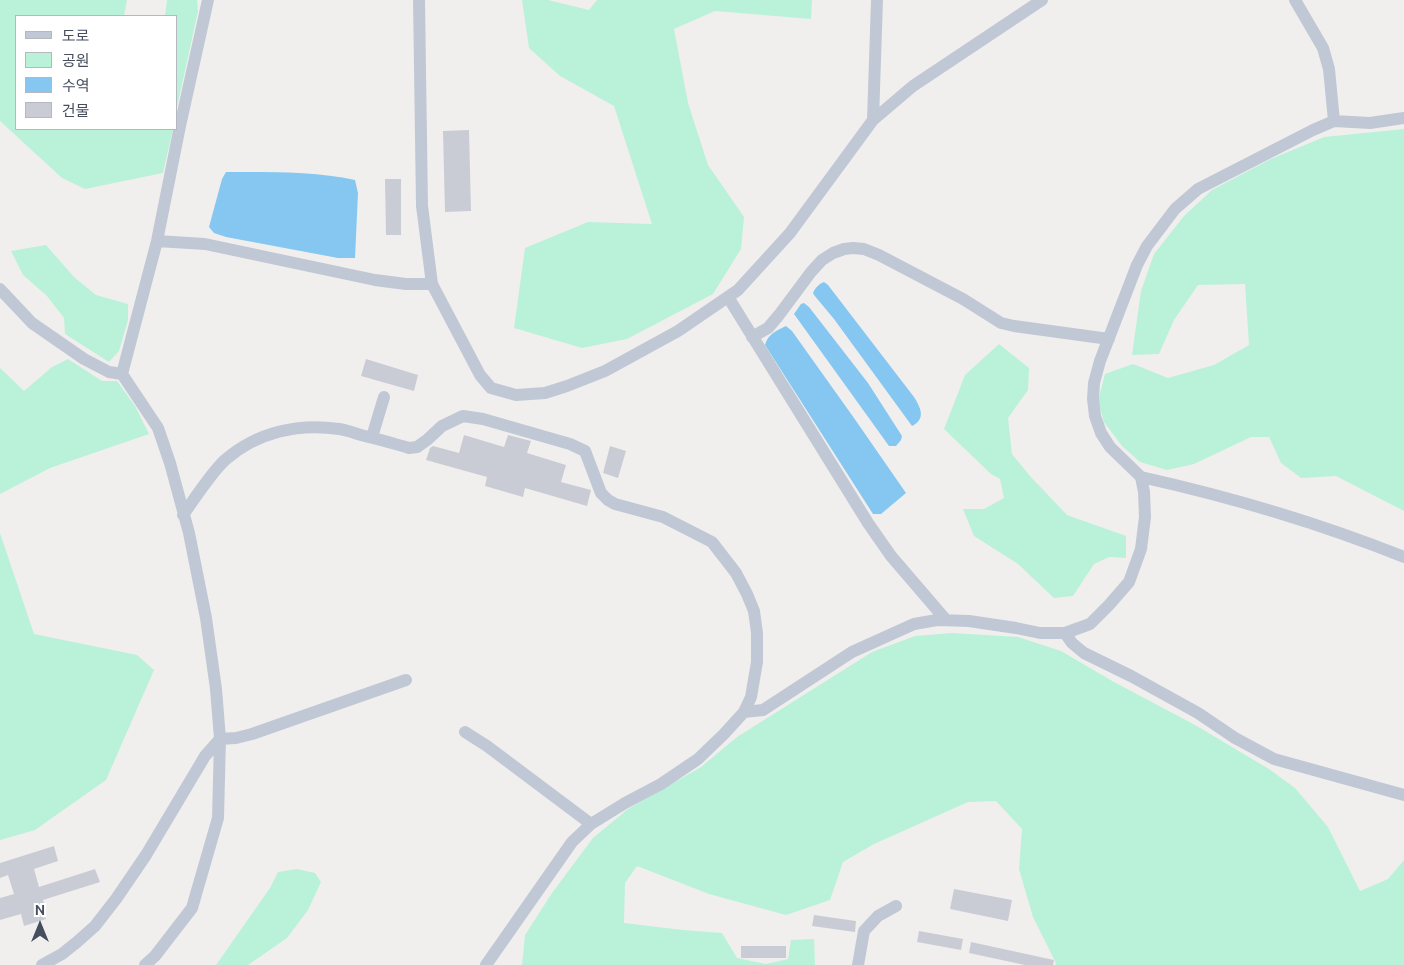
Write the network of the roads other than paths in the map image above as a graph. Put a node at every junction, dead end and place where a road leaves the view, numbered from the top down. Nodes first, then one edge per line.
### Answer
1 (208, 0) edge
2 (419, 0) edge
3 (877, 0) edge
4 (1042, 0) edge
5 (1295, 0) edge
6 (1404, 118) edge
7 (873, 120) junction
8 (1334, 121) junction
9 (157, 241) junction
10 (432, 284) junction
11 (0, 289) edge
12 (728, 297) junction
13 (752, 337) junction
14 (1109, 339) junction
15 (122, 374) junction
16 (384, 397) dead end
17 (372, 437) junction
18 (1141, 477) junction
19 (184, 515) junction
20 (1404, 557) edge
21 (946, 620) junction
22 (1065, 633) junction
23 (406, 680) dead end
24 (744, 712) junction
25 (465, 732) dead end
26 (220, 739) junction
27 (1404, 795) edge
28 (592, 824) junction
29 (896, 906) dead end
30 (42, 965) edge
31 (144, 965) edge
32 (486, 965) edge
33 (858, 965) edge

1 - 9 street
2 - 10 street
3 - 7 street
4 - 7 street
5 - 8 street
6 - 8 street
7 - 12 street
8 - 14 street
9 - 10 street
9 - 15 street
10 - 12 street
11 - 15 street
12 - 13 street
13 - 14 street
13 - 21 street
14 - 18 street
15 - 19 street
16 - 17 street
17 - 19 street
17 - 24 street
18 - 20 street
18 - 22 street
19 - 26 street
21 - 22 street
21 - 24 street
22 - 27 street
23 - 26 street
24 - 28 street
25 - 28 street
26 - 30 street
26 - 31 street
28 - 32 street
29 - 33 street

